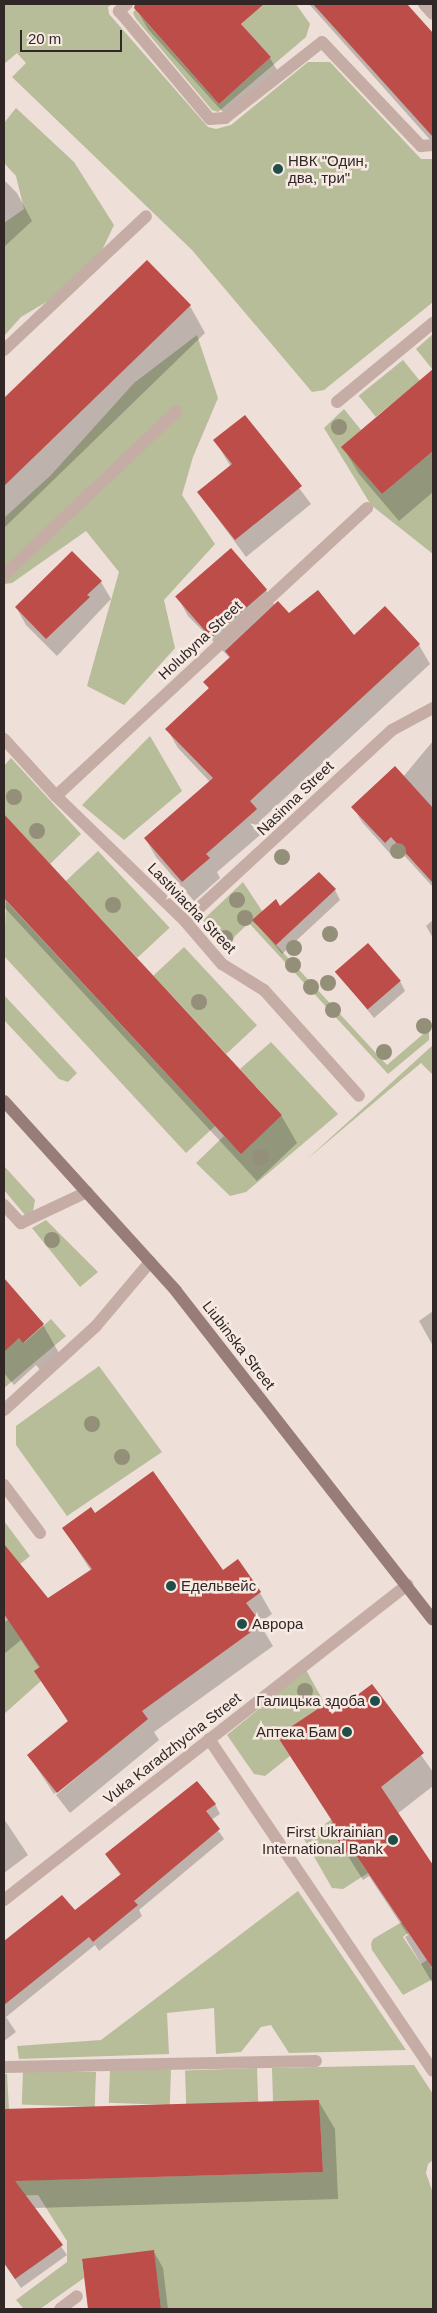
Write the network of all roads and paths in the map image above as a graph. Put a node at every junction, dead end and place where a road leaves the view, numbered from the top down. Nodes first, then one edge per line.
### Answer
1 (127, 4) edge
2 (424, 4) edge
3 (433, 14) edge
4 (433, 146) edge
5 (146, 216) dead end
6 (433, 323) edge
7 (4, 350) edge
8 (337, 402) dead end
9 (177, 411) dead end
10 (367, 508) dead end
11 (4, 575) edge
12 (433, 708) edge
13 (4, 739) edge
14 (56, 796) junction
15 (185, 921) junction
16 (359, 1096) dead end
17 (4, 1101) edge
18 (87, 1192) junction
19 (4, 1205) edge
20 (150, 1262) junction
21 (4, 1410) edge
22 (4, 1485) edge
23 (40, 1533) dead end
24 (407, 1585) junction
25 (433, 1620) edge
26 (210, 1739) junction
27 (4, 1900) edge
28 (316, 2061) dead end
29 (4, 2067) edge
30 (433, 2071) edge
31 (77, 2296) dead end
32 (60, 2309) edge

1 - 4 street
2 - 3 street
5 - 7 street
6 - 8 street
9 - 11 street
10 - 14 street, Holubyna Street
12 - 15 street, Nasinna Street
13 - 14 street, Lastiviacha Street
14 - 15 street, Lastiviacha Street
15 - 16 street, Lastiviacha Street
17 - 18 main road, Liubinska Street
18 - 19 street
18 - 20 main road, Liubinska Street
20 - 21 street
20 - 24 main road, Liubinska Street
22 - 23 street
24 - 25 main road, Liubinska Street
24 - 26 street, Vuka Karadzhycha Street
26 - 27 street, Vuka Karadzhycha Street
26 - 30 street
28 - 29 street
31 - 32 street

